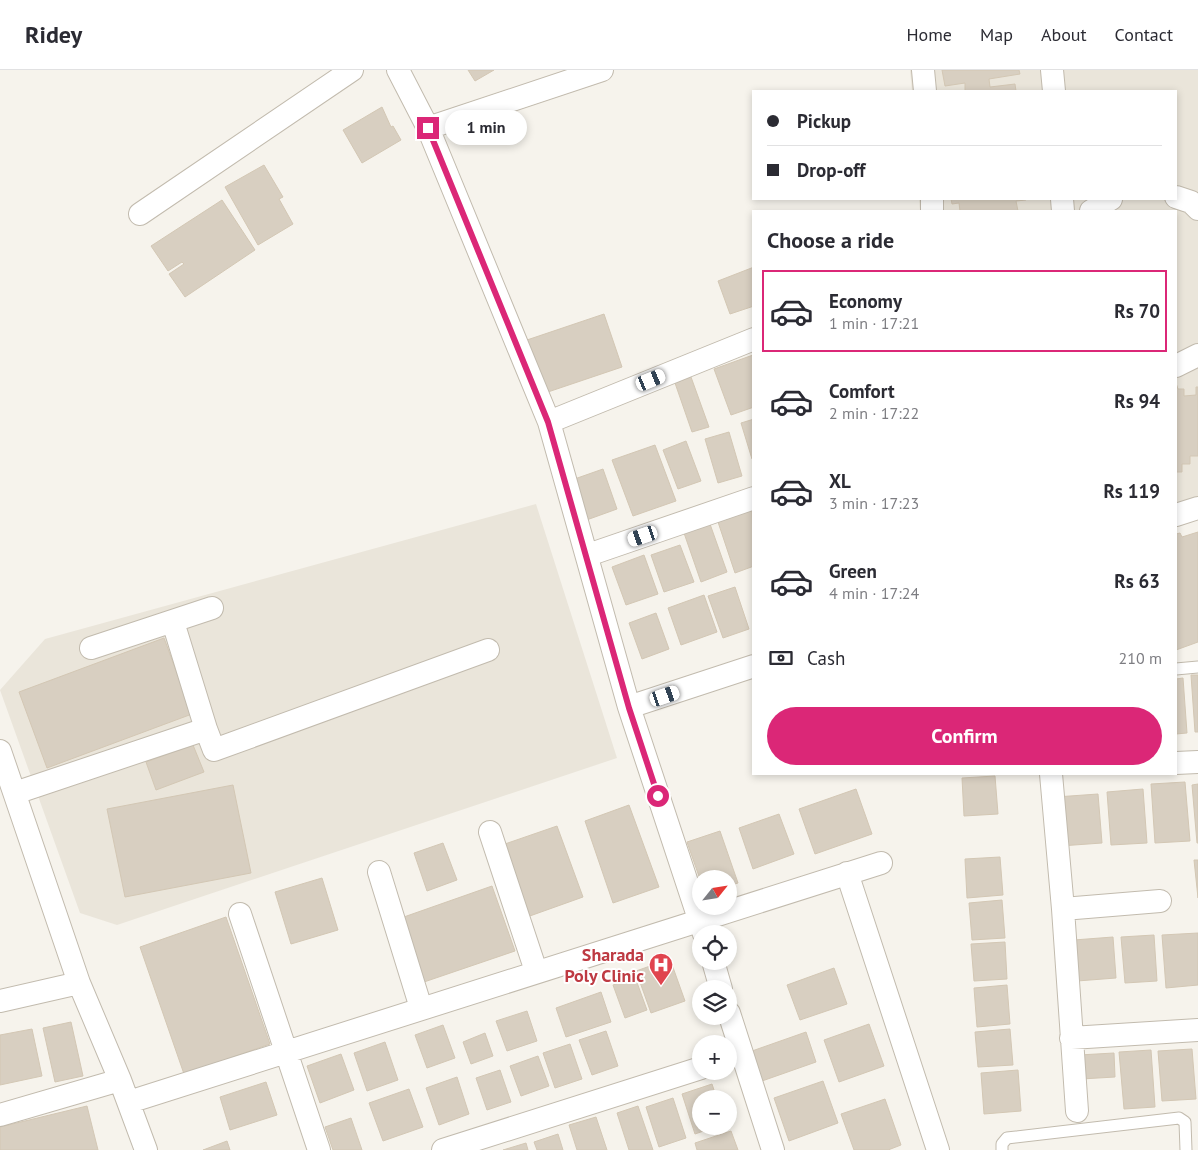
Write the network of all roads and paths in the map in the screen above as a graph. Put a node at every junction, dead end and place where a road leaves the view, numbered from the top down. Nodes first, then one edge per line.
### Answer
1 (352, 70) edge
2 (398, 70) edge
3 (602, 70) edge
4 (923, 70) edge
5 (1052, 70) edge
6 (925, 90) edge
7 (1054, 90) edge
8 (428, 128) junction
9 (1177, 197) edge
10 (1109, 200) edge
11 (1198, 208) edge
12 (1093, 210) edge
13 (140, 214) dead end
14 (752, 340) edge
15 (1198, 355) edge
16 (1177, 366) edge
17 (548, 422) junction
18 (752, 499) edge
19 (1198, 508) edge
20 (1177, 515) edge
21 (588, 555) junction
22 (212, 608) dead end
23 (172, 622) junction
24 (91, 648) dead end
25 (488, 650) dead end
26 (752, 667) edge
27 (1198, 667) edge
28 (1177, 669) edge
29 (629, 708) junction
30 (206, 729) junction
31 (0, 751) edge
32 (1198, 762) edge
33 (1177, 763) edge
34 (1051, 775) edge
35 (15, 793) junction
36 (490, 832) dead end
37 (881, 863) dead end
38 (379, 872) dead end
39 (848, 873) junction
40 (1160, 901) dead end
41 (1064, 909) junction
42 (240, 914) dead end
43 (701, 925) edge
44 (707, 925) edge
45 (692, 930) edge
46 (536, 971) junction
47 (79, 983) junction
48 (0, 1001) edge
49 (421, 1008) junction
50 (1198, 1030) edge
51 (1071, 1038) junction
52 (286, 1052) junction
53 (737, 1063) edge
54 (692, 1071) edge
55 (120, 1080) junction
56 (129, 1102) junction
57 (1077, 1111) dead end
58 (0, 1115) edge
59 (146, 1150) edge
60 (319, 1150) edge
61 (443, 1150) edge
62 (772, 1150) edge
63 (936, 1150) edge
64 (1002, 1150) edge
65 (1186, 1150) edge

1 - 13 street
2 - 8 street
3 - 8 street
4 - 6 street
5 - 7 street
8 - 17 street
9 - 11 street
10 - 12 street
14 - 17 street
15 - 16 street
17 - 21 street
18 - 21 street
19 - 20 street
21 - 29 street
22 - 23 street
23 - 24 street
23 - 30 street
25 - 30 street
26 - 29 street
27 - 28 lane
29 - 43 street
30 - 35 street
31 - 35 street
32 - 33 street
34 - 41 street
35 - 47 street
36 - 46 street
37 - 39 street
38 - 49 street
39 - 44 street
39 - 63 street
40 - 41 street
41 - 51 street
42 - 52 street
45 - 46 street
46 - 49 street
47 - 48 street
47 - 55 street
49 - 52 street
50 - 51 street
51 - 57 street
52 - 56 street
52 - 60 street
53 - 62 street
54 - 61 street
55 - 56 street
55 - 58 street
56 - 59 street
64 - 65 lane

